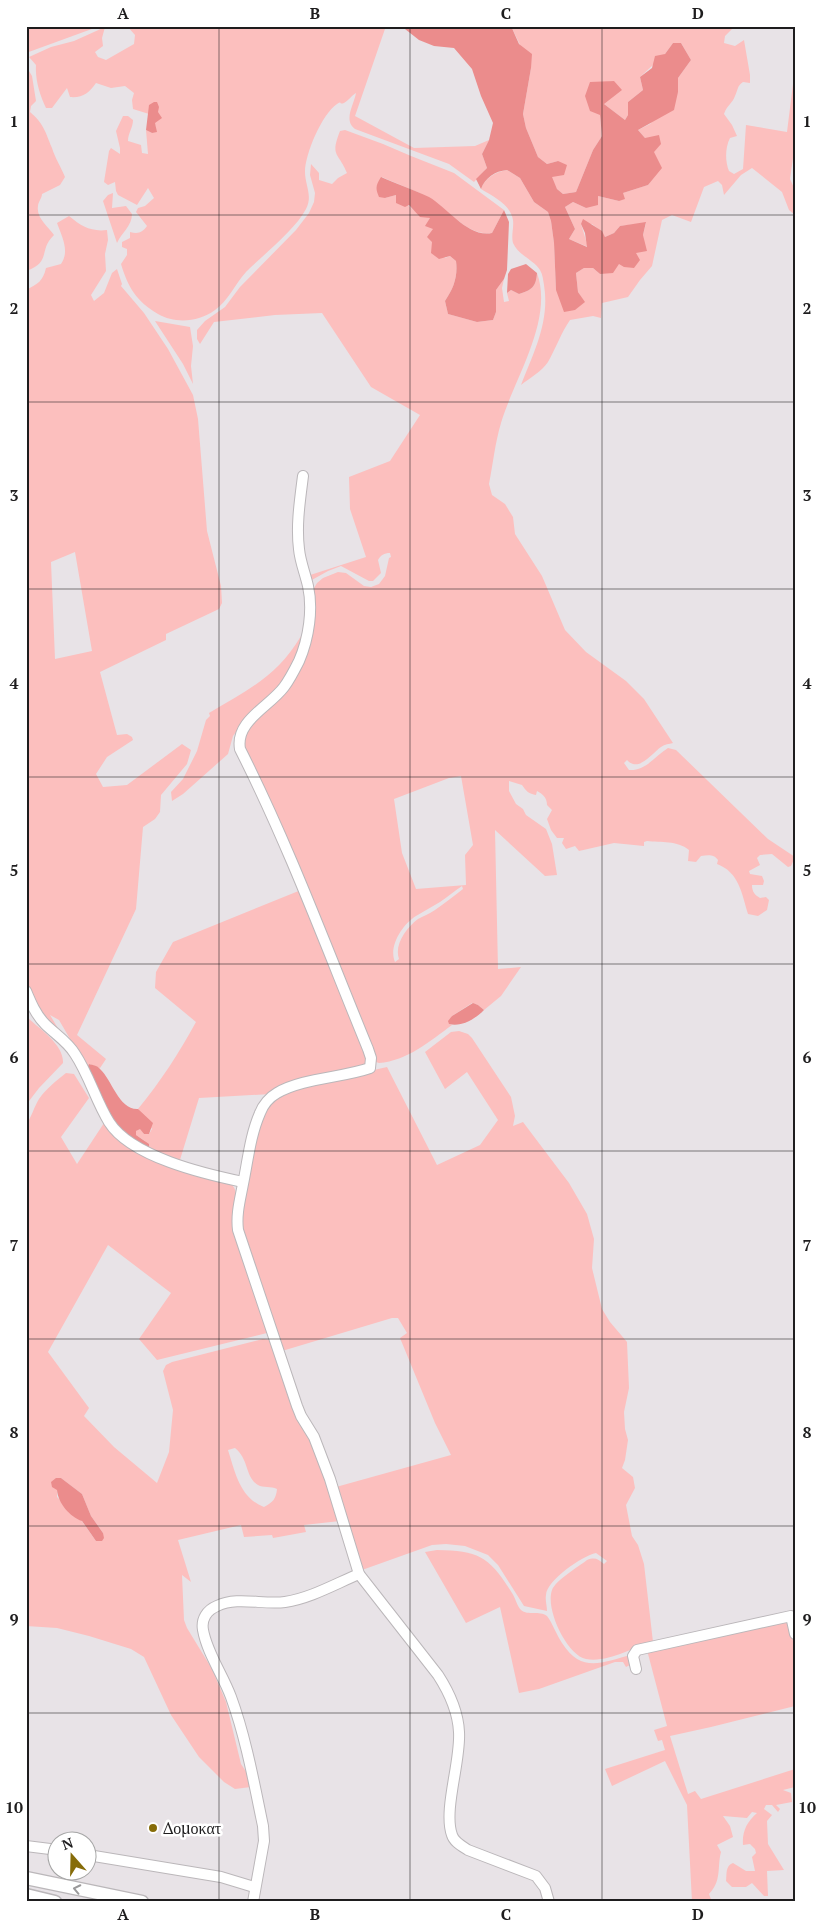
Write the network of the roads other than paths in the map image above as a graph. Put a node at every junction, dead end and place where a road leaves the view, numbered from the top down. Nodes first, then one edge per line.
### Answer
1 (302, 476) dead end
2 (26, 991) edge
3 (243, 1182) junction
4 (360, 1574) junction
5 (795, 1634) edge
6 (636, 1669) dead end
7 (26, 1846) edge
8 (48, 1849) edge
9 (98, 1857) edge
10 (26, 1878) edge
11 (254, 1886) junction
12 (26, 1896) edge
13 (55, 1902) edge
14 (142, 1902) edge
15 (253, 1902) edge
16 (549, 1902) edge

1 - 3 street
2 - 3 street
3 - 4 street
4 - 11 street
4 - 16 street
5 - 6 street
7 - 8 street
9 - 11 street
14 -> 10 main road
11 - 15 street
12 - 13 main road

